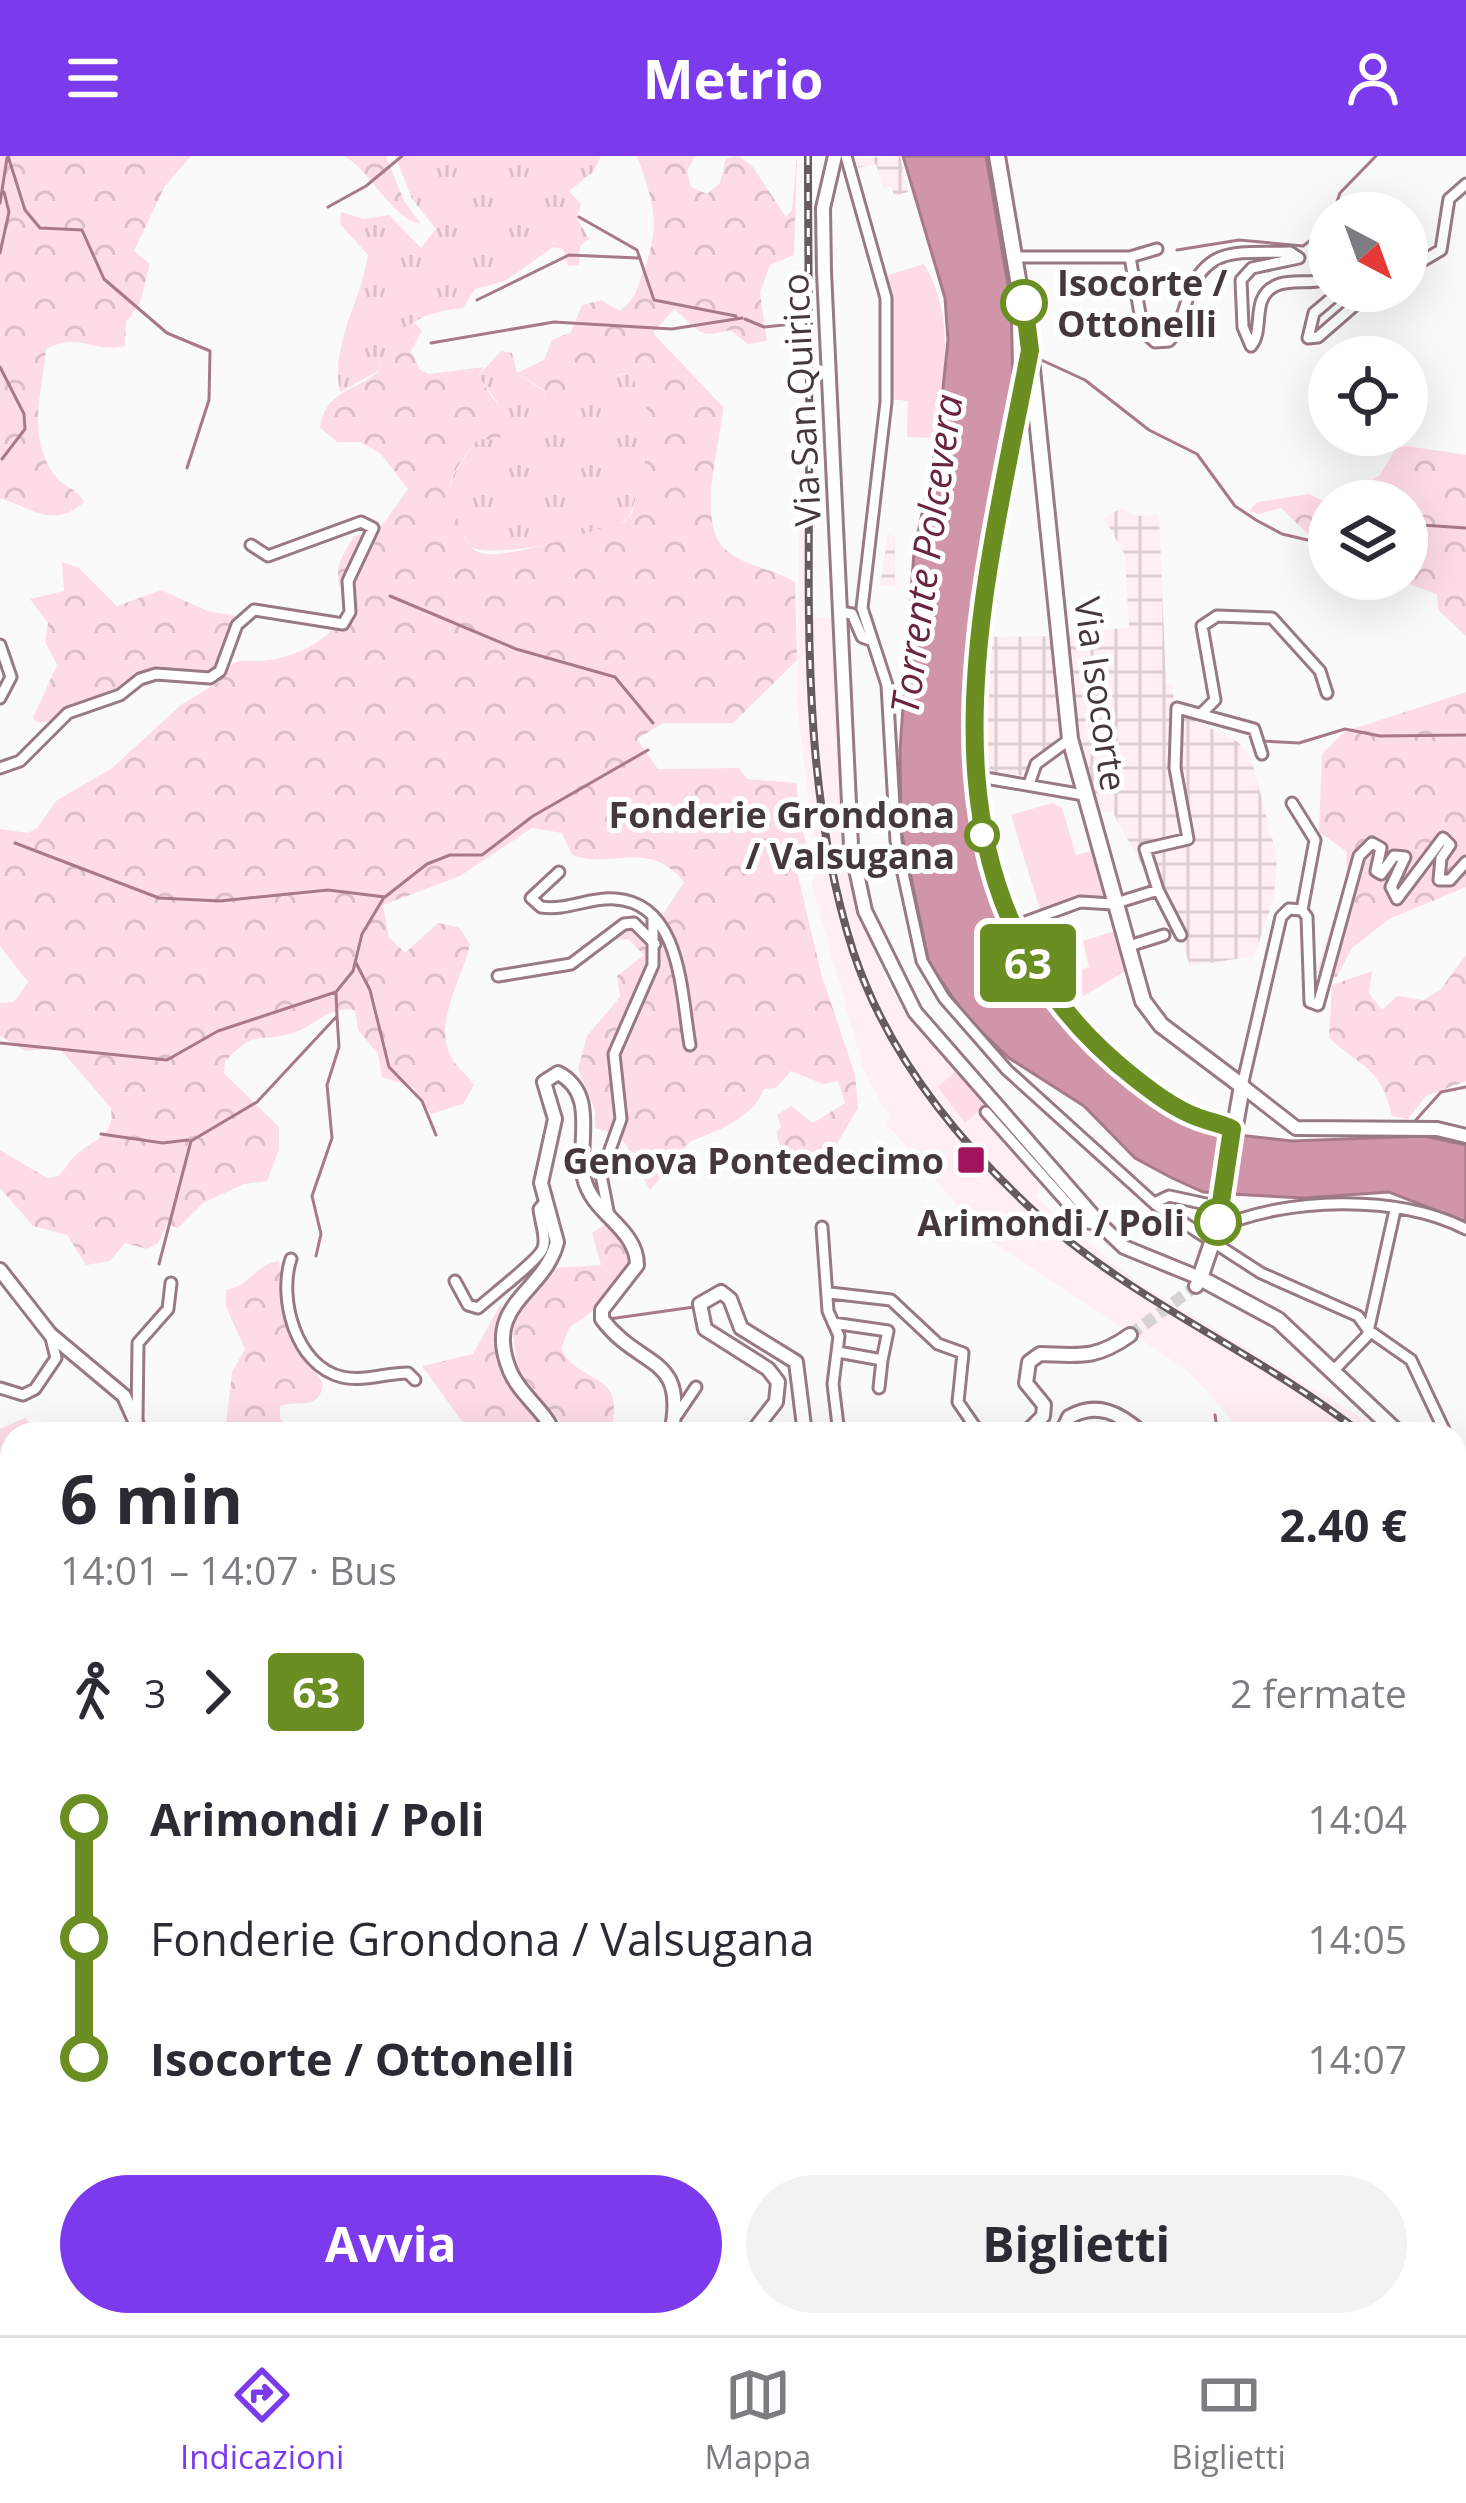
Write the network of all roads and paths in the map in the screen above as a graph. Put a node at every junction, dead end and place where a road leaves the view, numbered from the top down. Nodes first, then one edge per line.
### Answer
1 (835, 156) edge
2 (846, 156) edge
3 (998, 156) edge
4 (1466, 184) edge
5 (1157, 248) dead end
6 (1018, 257) junction
7 (1130, 257) junction
8 (1428, 258) edge
9 (1308, 283) edge
10 (1315, 312) edge
11 (1347, 312) edge
12 (1030, 350) junction
13 (1012, 445) junction
14 (1042, 450) junction
15 (250, 545) dead end
16 (841, 612) junction
17 (870, 640) junction
18 (0, 645) edge
19 (1327, 693) dead end
20 (0, 698) edge
21 (1201, 714) junction
22 (1070, 739) junction
23 (1262, 754) dead end
24 (0, 768) edge
25 (974, 776) junction
26 (1029, 784) junction
27 (1084, 795) junction
28 (1292, 802) dead end
29 (1466, 862) edge
30 (560, 872) dead end
31 (1158, 890) junction
32 (1113, 904) junction
33 (1302, 910) junction
34 (653, 918) junction
35 (1012, 927) junction
36 (1181, 934) dead end
37 (1164, 935) dead end
38 (655, 944) junction
39 (1126, 947) junction
40 (498, 976) dead end
41 (690, 1045) dead end
42 (1242, 1086) junction
43 (986, 1112) dead end
44 (1230, 1129) junction
45 (1466, 1136) edge
46 (1221, 1200) junction
47 (545, 1202) junction
48 (1155, 1204) junction
49 (1395, 1210) junction
50 (613, 1221) junction
51 (1102, 1226) junction
52 (821, 1227) dead end
53 (1466, 1229) edge
54 (1214, 1238) junction
55 (291, 1258) dead end
56 (0, 1270) edge
57 (455, 1280) dead end
58 (171, 1282) dead end
59 (1198, 1282) junction
60 (830, 1293) junction
61 (833, 1323) junction
62 (1368, 1330) junction
63 (50, 1334) junction
64 (1130, 1336) tunnel mouth
65 (838, 1352) junction
66 (882, 1360) junction
67 (1336, 1368) junction
68 (415, 1380) dead end
69 (696, 1387) dead end
70 (0, 1388) edge
71 (879, 1388) dead end
72 (137, 1422) edge
73 (139, 1422) edge
74 (546, 1422) edge
75 (673, 1422) edge
76 (676, 1422) edge
77 (760, 1422) edge
78 (803, 1422) edge
79 (838, 1422) edge
80 (972, 1422) edge
81 (1036, 1422) edge
82 (1067, 1422) edge
83 (1128, 1422) edge
84 (1388, 1422) edge
85 (1441, 1422) edge

1 - 16 street, Via San Quirico
2 - 17 street
3 - 6 main road, Via Isocorte
4 - 8 street
5 - 7 street
6 - 7 street
6 - 12 main road, Via Isocorte
7 - 9 street
10 - 11 street
12 - 13 main road
12 - 14 main road, Via Isocorte
13 - 14 main road
13 - 25 main road
14 - 22 main road, Via Isocorte
15 - 24 street
16 - 17 street
16 - 51 street, Via San Quirico
17 - 48 street
18 - 20 street
19 - 21 street
21 - 23 street
21 - 31 street
22 - 26 street
22 - 27 main road, Via Isocorte
25 - 26 street
25 - 35 main road
26 - 27 street
27 - 32 main road, Via Isocorte
28 - 33 street
29 - 33 street
30 - 34 street
31 - 32 street
31 - 36 street
32 - 35 street
32 - 39 main road, Via Isocorte
33 - 42 street
34 - 38 street
34 - 41 street
35 - 44 main road
37 - 39 street
38 - 40 street
38 - 50 street
39 - 42 main road, Via Isocorte
42 - 44 main road
42 - 45 street
43 - 51 street
44 - 46 main road
46 - 48 street
46 - 54 main road
47 - 50 street
47 - 57 street
47 - 74 street
48 - 54 street
49 - 53 street
49 - 54 street
49 - 62 street
50 - 75 street
51 - 59 street, Via San Quirico
52 - 60 street
54 - 59 main road
54 - 62 street
55 - 68 street
56 - 63 street
58 - 73 street
59 - 67 main road
60 - 61 street
60 - 80 street
61 - 65 street
61 - 66 street
62 - 67 street
62 - 85 street
63 - 70 street
63 - 72 street
64 - 81 street
65 - 66 street
65 - 79 street
66 - 71 street
67 - 84 main road
69 - 76 street
77 - 78 street
82 - 83 street

